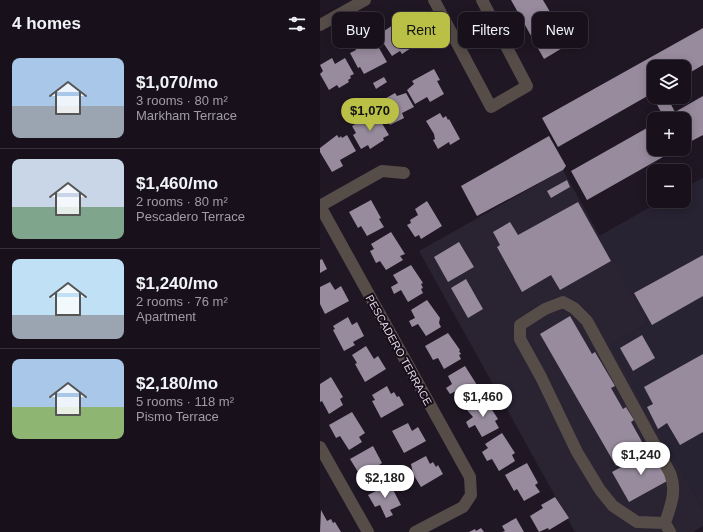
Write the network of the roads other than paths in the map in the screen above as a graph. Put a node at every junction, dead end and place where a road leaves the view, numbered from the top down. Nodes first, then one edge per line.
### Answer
1 (365, 0) edge
2 (434, 0) edge
3 (482, 0) edge
4 (320, 25) edge
5 (404, 173) dead end
6 (320, 206) edge
7 (320, 447) edge
8 (668, 528) edge
9 (368, 532) edge
10 (415, 532) edge

1 - 4 street
2 - 3 street
5 - 6 street
6 - 10 street, PESCADERO TERRACE
7 - 9 street
8 - 8 street

